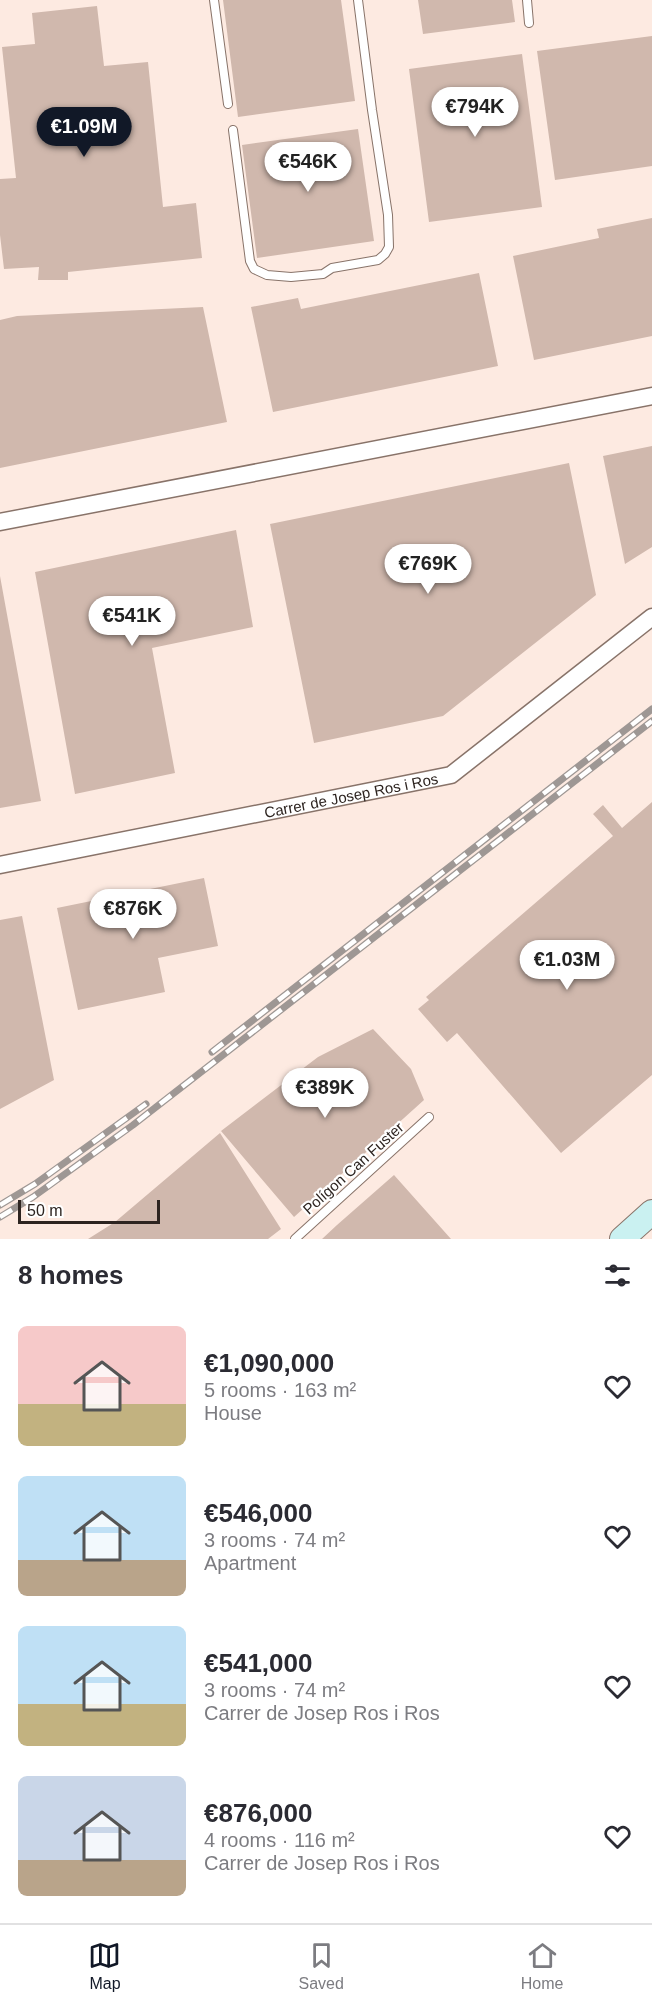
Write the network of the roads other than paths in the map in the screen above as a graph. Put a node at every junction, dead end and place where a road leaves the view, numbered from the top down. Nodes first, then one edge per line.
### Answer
1 (214, 0) edge
2 (358, 0) edge
3 (527, 0) edge
4 (530, 23) dead end
5 (228, 104) dead end
6 (233, 130) dead end
7 (652, 396) edge
8 (0, 522) edge
9 (652, 617) edge
10 (0, 865) edge
11 (429, 1117) dead end
12 (652, 1212) edge
13 (295, 1239) edge
14 (622, 1239) edge

1 - 5 lane
2 - 6 lane
3 - 4 lane
7 - 8 street
9 - 10 street, Carrer de Josep Ros i Ros
11 - 13 lane, Polígon Can Fuster
12 - 14 main road

